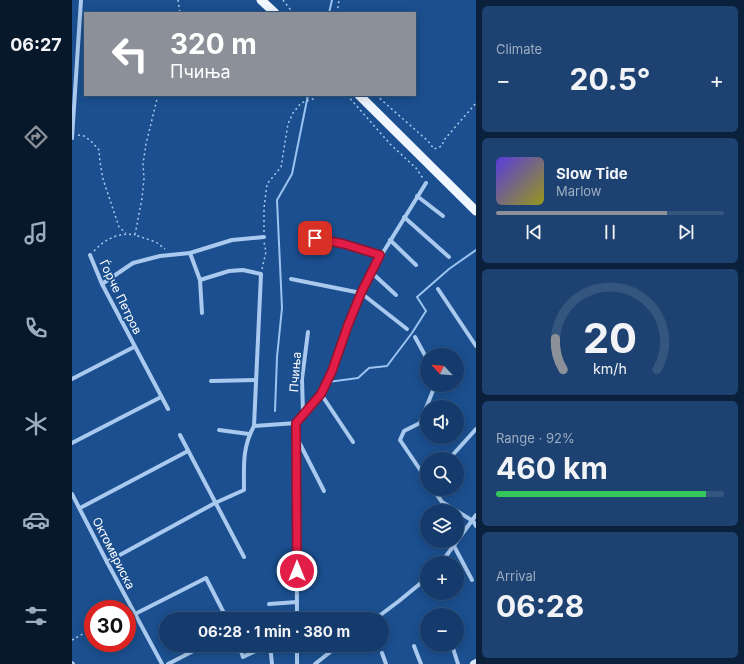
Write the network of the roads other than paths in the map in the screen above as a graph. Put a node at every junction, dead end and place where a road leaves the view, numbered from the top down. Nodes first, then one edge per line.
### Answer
1 (81, 0) edge
2 (261, 0) edge
3 (274, 12) edge
4 (360, 96) edge
5 (72, 136) edge
6 (426, 183) road end
7 (417, 196) junction
8 (476, 211) edge
9 (443, 216) dead end
10 (404, 217) junction
11 (301, 234) dead end
12 (264, 237) road end
13 (390, 240) junction
14 (190, 253) junction
15 (90, 255) road end
16 (380, 255) junction
17 (450, 257) dead end
18 (416, 265) dead end
19 (371, 272) junction
20 (200, 280) junction
21 (292, 280) dead end
22 (102, 284) junction
23 (438, 289) dead end
24 (361, 293) junction
25 (396, 295) dead end
26 (202, 313) dead end
27 (407, 329) dead end
28 (308, 332) dead end
29 (415, 337) dead end
30 (476, 346) edge
31 (134, 347) junction
32 (421, 348) edge
33 (72, 378) edge
34 (256, 380) junction
35 (211, 381) dead end
36 (432, 392) edge
37 (321, 394) junction
38 (161, 397) junction
39 (168, 409) dead end
40 (303, 414) junction
41 (296, 423) junction
42 (254, 426) junction
43 (476, 429) edge
44 (219, 430) dead end
45 (250, 434) junction
46 (180, 435) dead end
47 (296, 435) junction
48 (353, 442) dead end
49 (72, 443) edge
50 (188, 451) junction
51 (455, 452) edge
52 (420, 470) edge
53 (324, 491) dead end
54 (72, 494) edge
55 (438, 496) edge
56 (216, 503) junction
57 (80, 508) junction
58 (476, 515) edge
59 (473, 521) junction
60 (476, 526) edge
61 (464, 533) edge
62 (452, 548) edge
63 (455, 548) edge
64 (446, 556) edge
65 (244, 557) dead end
66 (107, 562) junction
67 (472, 580) dead end
68 (420, 584) edge
69 (127, 600) edge
70 (298, 602) junction
71 (270, 604) dead end
72 (223, 612) edge
73 (297, 612) edge
74 (384, 612) edge
75 (136, 613) edge
76 (136, 618) edge
77 (414, 646) dead end
78 (191, 652) edge
79 (241, 652) edge
80 (254, 652) edge
81 (270, 652) edge
82 (297, 652) edge
83 (330, 652) edge
84 (454, 652) edge
85 (382, 653) dead end
86 (162, 664) edge
87 (168, 664) edge
88 (272, 664) edge
89 (297, 664) edge
90 (315, 664) edge
91 (386, 664) edge
92 (421, 664) edge
93 (458, 664) edge

1 - 5 street
2 - 3 main road
4 - 8 main road
6 - 7 street, Пчиња
7 - 9 street
7 - 10 street, Пчиња
10 - 13 street, Пчиња
10 - 17 street
11 - 16 street
12 - 14 street
13 - 16 street, Пчиња
13 - 18 street
14 - 20 street
14 - 22 street
15 - 22 street, Ѓорче Петров
16 - 19 street, Пчиња
19 - 24 street, Пчиња
19 - 25 street
20 - 26 street
20 - 34 street
21 - 24 street
22 - 31 street, Ѓорче Петров
23 - 30 street
24 - 27 street
24 - 37 street, Пчиња
28 - 40 street, Пчиња
29 - 32 street
31 - 33 street, Ѓорче Петров
31 - 38 street, Ѓорче Петров
34 - 35 street
34 - 42 street
36 - 52 street
37 - 40 street, Пчиња
37 - 48 street
38 - 39 street, Ѓорче Петров
38 - 49 street
40 - 41 street, Пчиња
41 - 42 street
41 - 47 street
42 - 45 street
43 - 51 street
44 - 45 street
45 - 56 street
46 - 50 street
47 - 53 street
47 - 70 street
50 - 56 street
50 - 57 street
54 - 57 street, Октомвриска
55 - 59 street
56 - 65 street
56 - 66 street
57 - 66 street, Октомвриска
58 - 59 street
59 - 60 street
59 - 61 street
62 - 64 street
63 - 67 street
66 - 69 street, Октомвриска
68 - 74 street
70 - 71 street
70 - 73 street
72 - 75 street
76 - 86 street, Октомвриска
77 - 92 street
78 - 87 street
79 - 80 street
81 - 88 street
82 - 89 street
83 - 90 street
84 - 93 street
85 - 91 street

